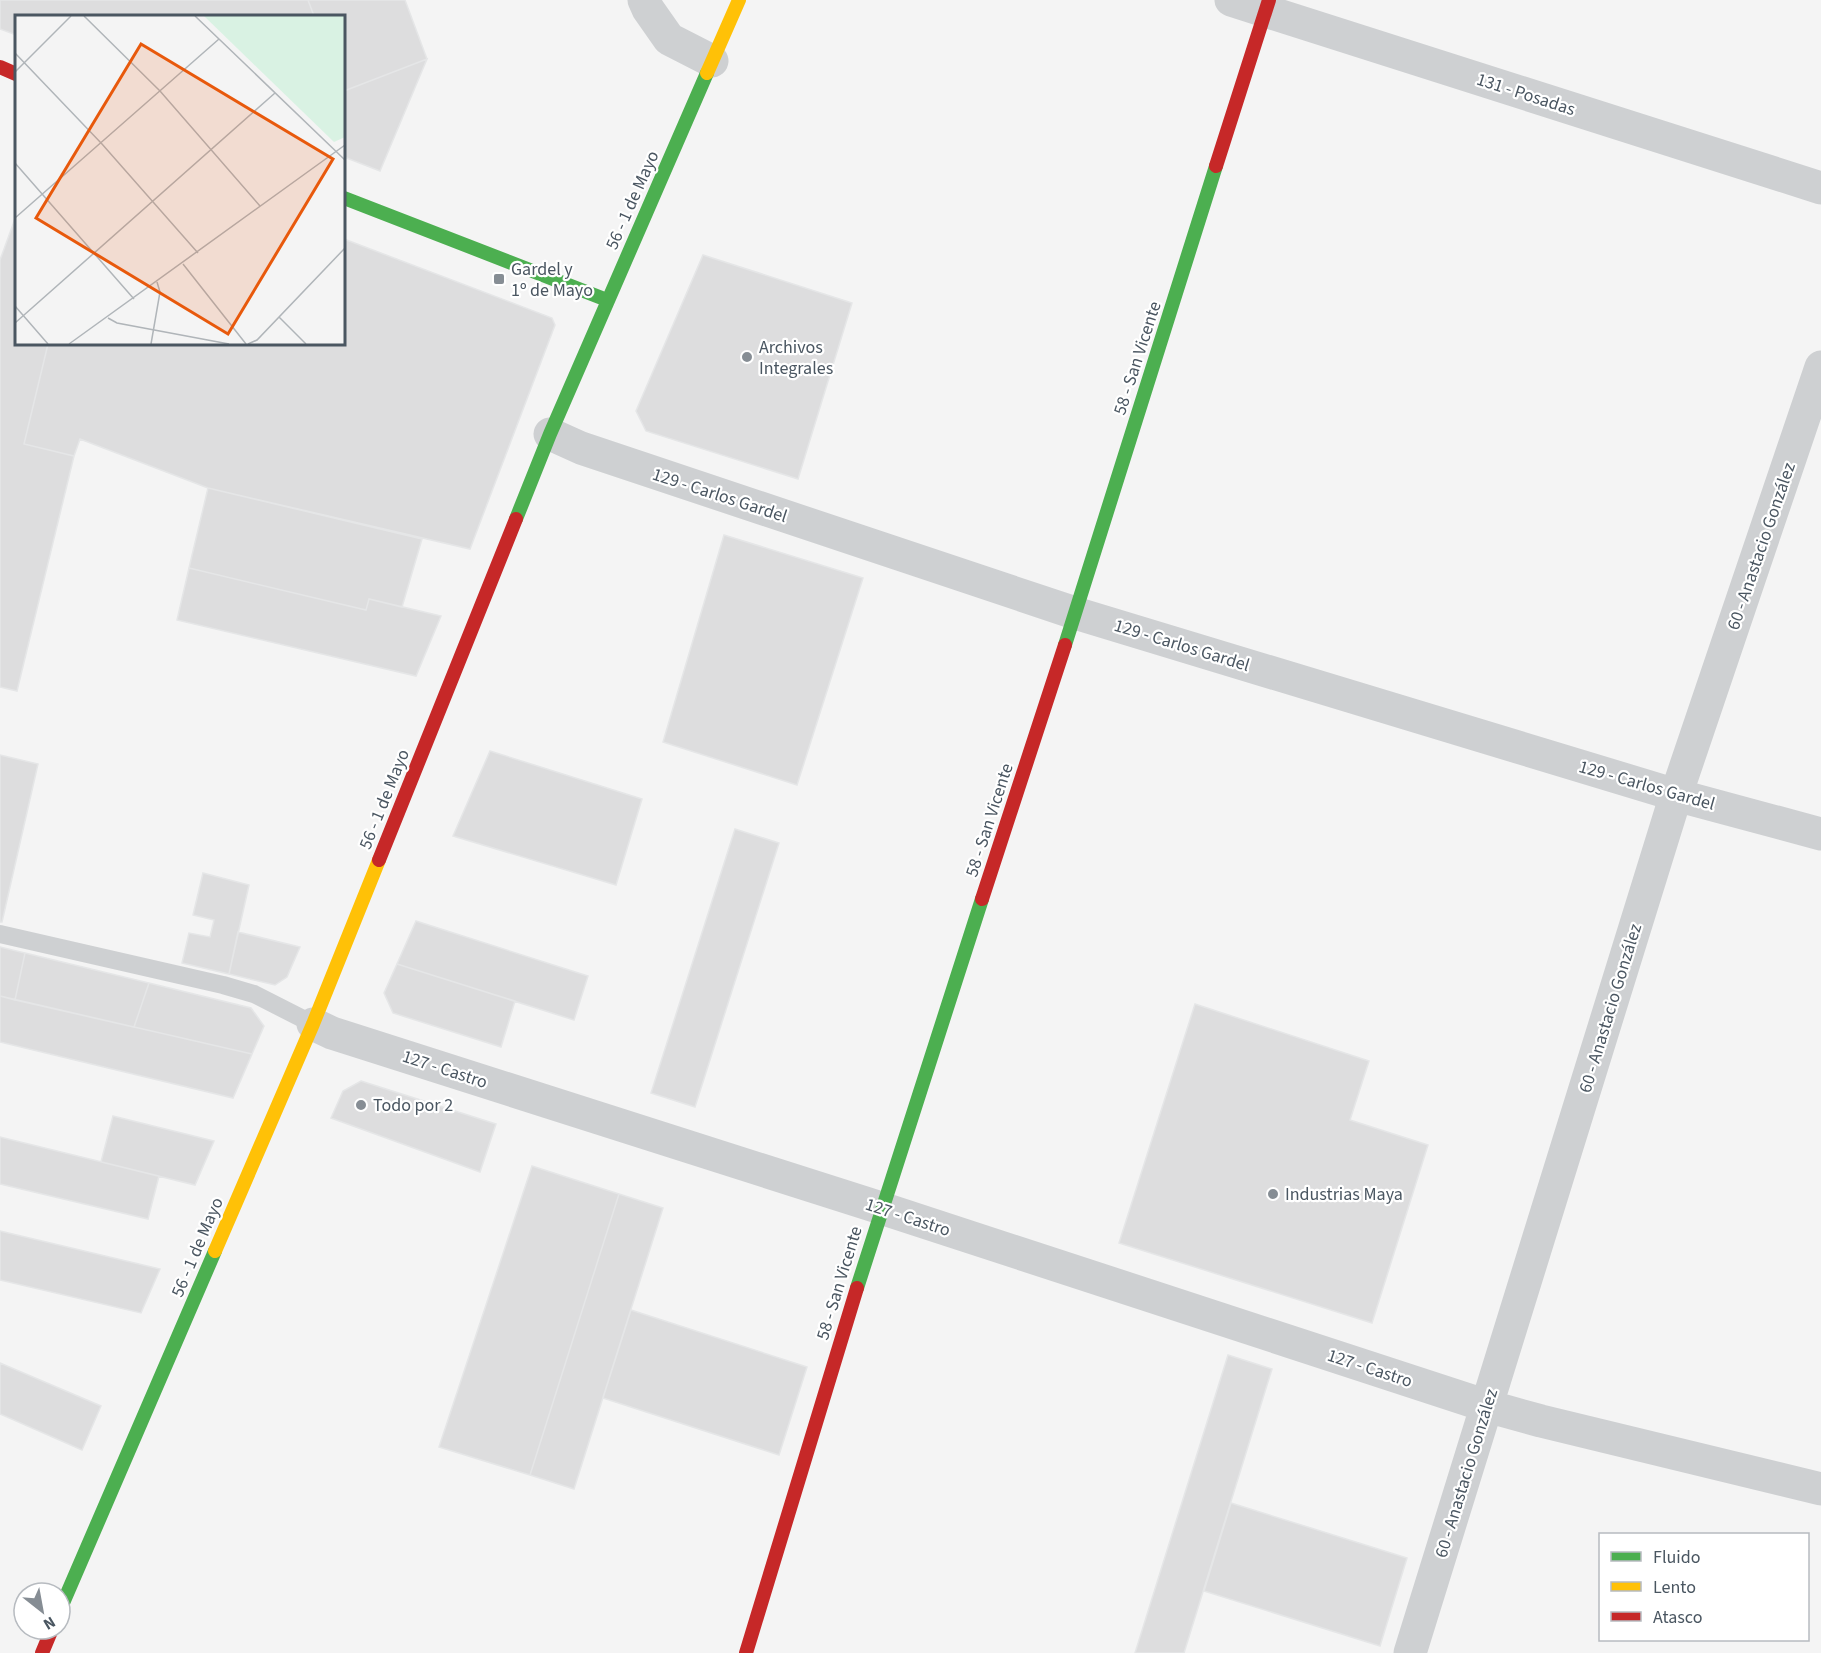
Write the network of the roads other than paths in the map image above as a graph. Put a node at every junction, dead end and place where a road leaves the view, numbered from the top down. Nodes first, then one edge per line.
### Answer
1 (644, 0) edge
2 (739, 0) edge
3 (1231, 0) edge
4 (1267, 6) edge
5 (712, 61) junction
6 (0, 67) edge
7 (15, 74) edge
8 (1821, 188) edge
9 (345, 198) edge
10 (607, 300) junction
11 (1821, 367) edge
12 (550, 434) junction
13 (1075, 613) junction
14 (1677, 795) junction
15 (1821, 834) edge
16 (0, 934) edge
17 (312, 1024) junction
18 (881, 1208) junction
19 (1487, 1406) junction
20 (1821, 1489) edge
21 (72, 1582) edge
22 (746, 1653) edge
23 (1410, 1653) edge

1 - 5 street
2 - 5 street, 56 - 1 de Mayo
3 - 4 street, 131 - Posadas
4 - 8 street, 131 - Posadas
4 - 13 street, 58 - San Vicente
5 - 10 street, 56 - 1 de Mayo
6 - 7 street
9 - 10 street
10 - 12 street, 56 - 1 de Mayo
11 - 14 street, 60 - Anastacio González
12 - 13 street, 129 - Carlos Gardel
12 - 17 street, 56 - 1 de Mayo
13 - 14 street, 129 - Carlos Gardel
13 - 18 street, 58 - San Vicente
14 - 15 street, 129 - Carlos Gardel
14 - 19 street, 60 - Anastacio González
16 - 17 lane, 127 - Castro
17 - 18 street, 127 - Castro
17 - 21 street, 56 - 1 de Mayo
18 - 19 street, 127 - Castro
18 - 22 street, 58 - San Vicente
19 - 20 street, 127 - Castro
19 - 23 street, 60 - Anastacio González

